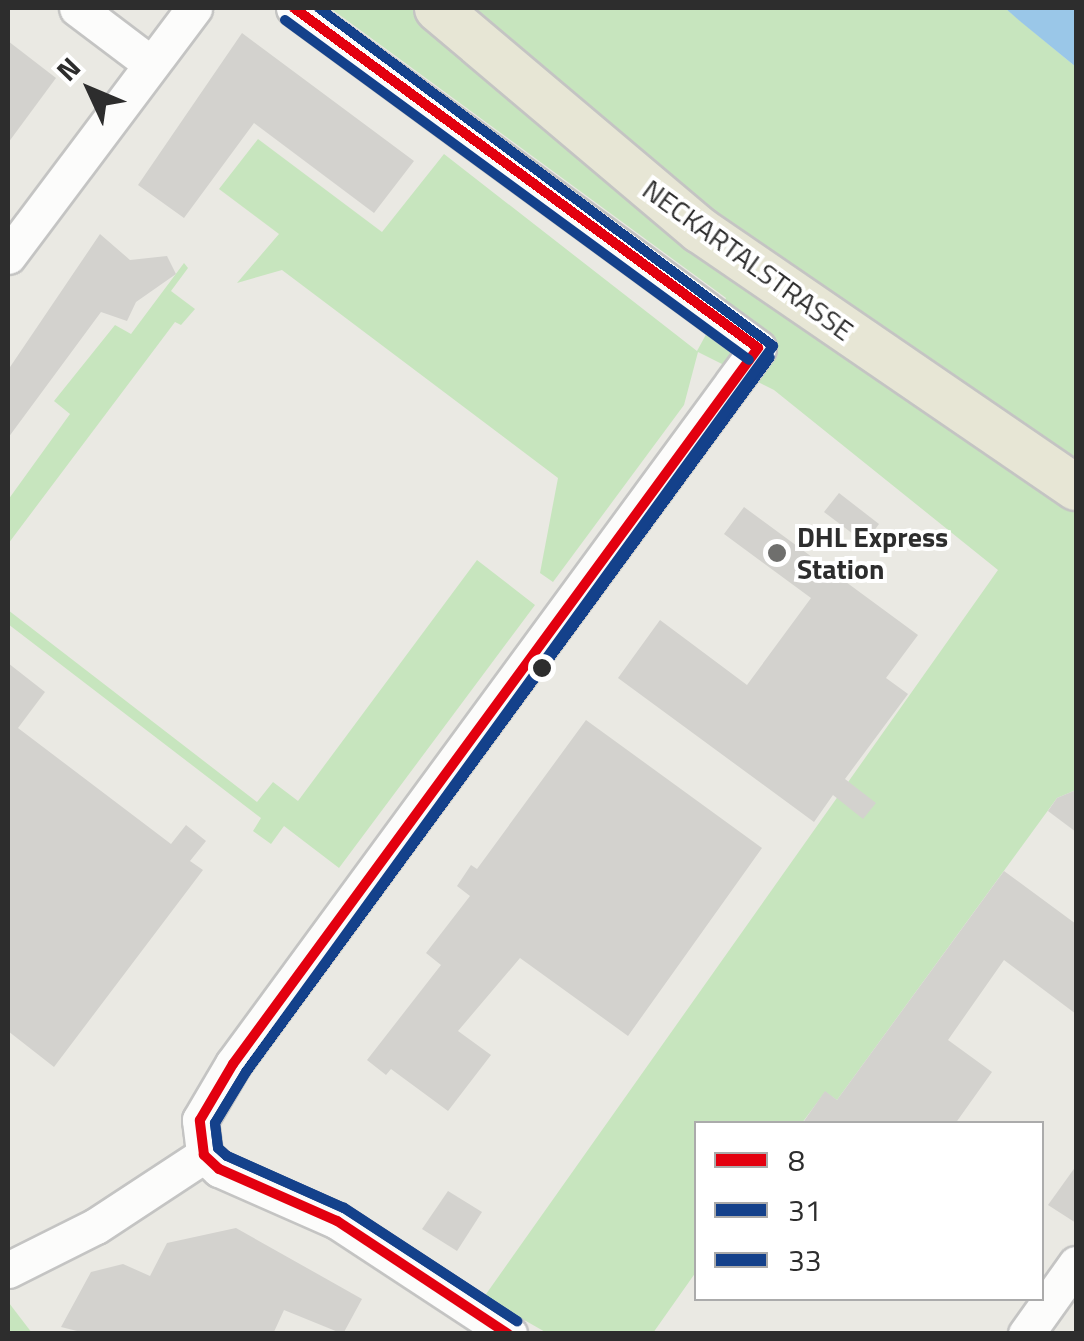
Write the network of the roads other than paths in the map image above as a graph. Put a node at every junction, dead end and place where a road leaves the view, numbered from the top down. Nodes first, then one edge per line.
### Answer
1 (77, 8) edge
2 (294, 8) edge
3 (437, 8) edge
4 (187, 10) edge
5 (151, 64) junction
6 (8, 256) edge
7 (1076, 488) edge
8 (204, 1156) junction
9 (1076, 1264) edge
10 (8, 1270) edge
11 (509, 1334) edge
12 (1026, 1334) edge

1 - 5 street
2 - 8 street
3 - 7 main road, NECKARTALSTRASSE
4 - 5 street
5 - 6 street
8 - 10 street
8 - 11 street
9 - 12 street

